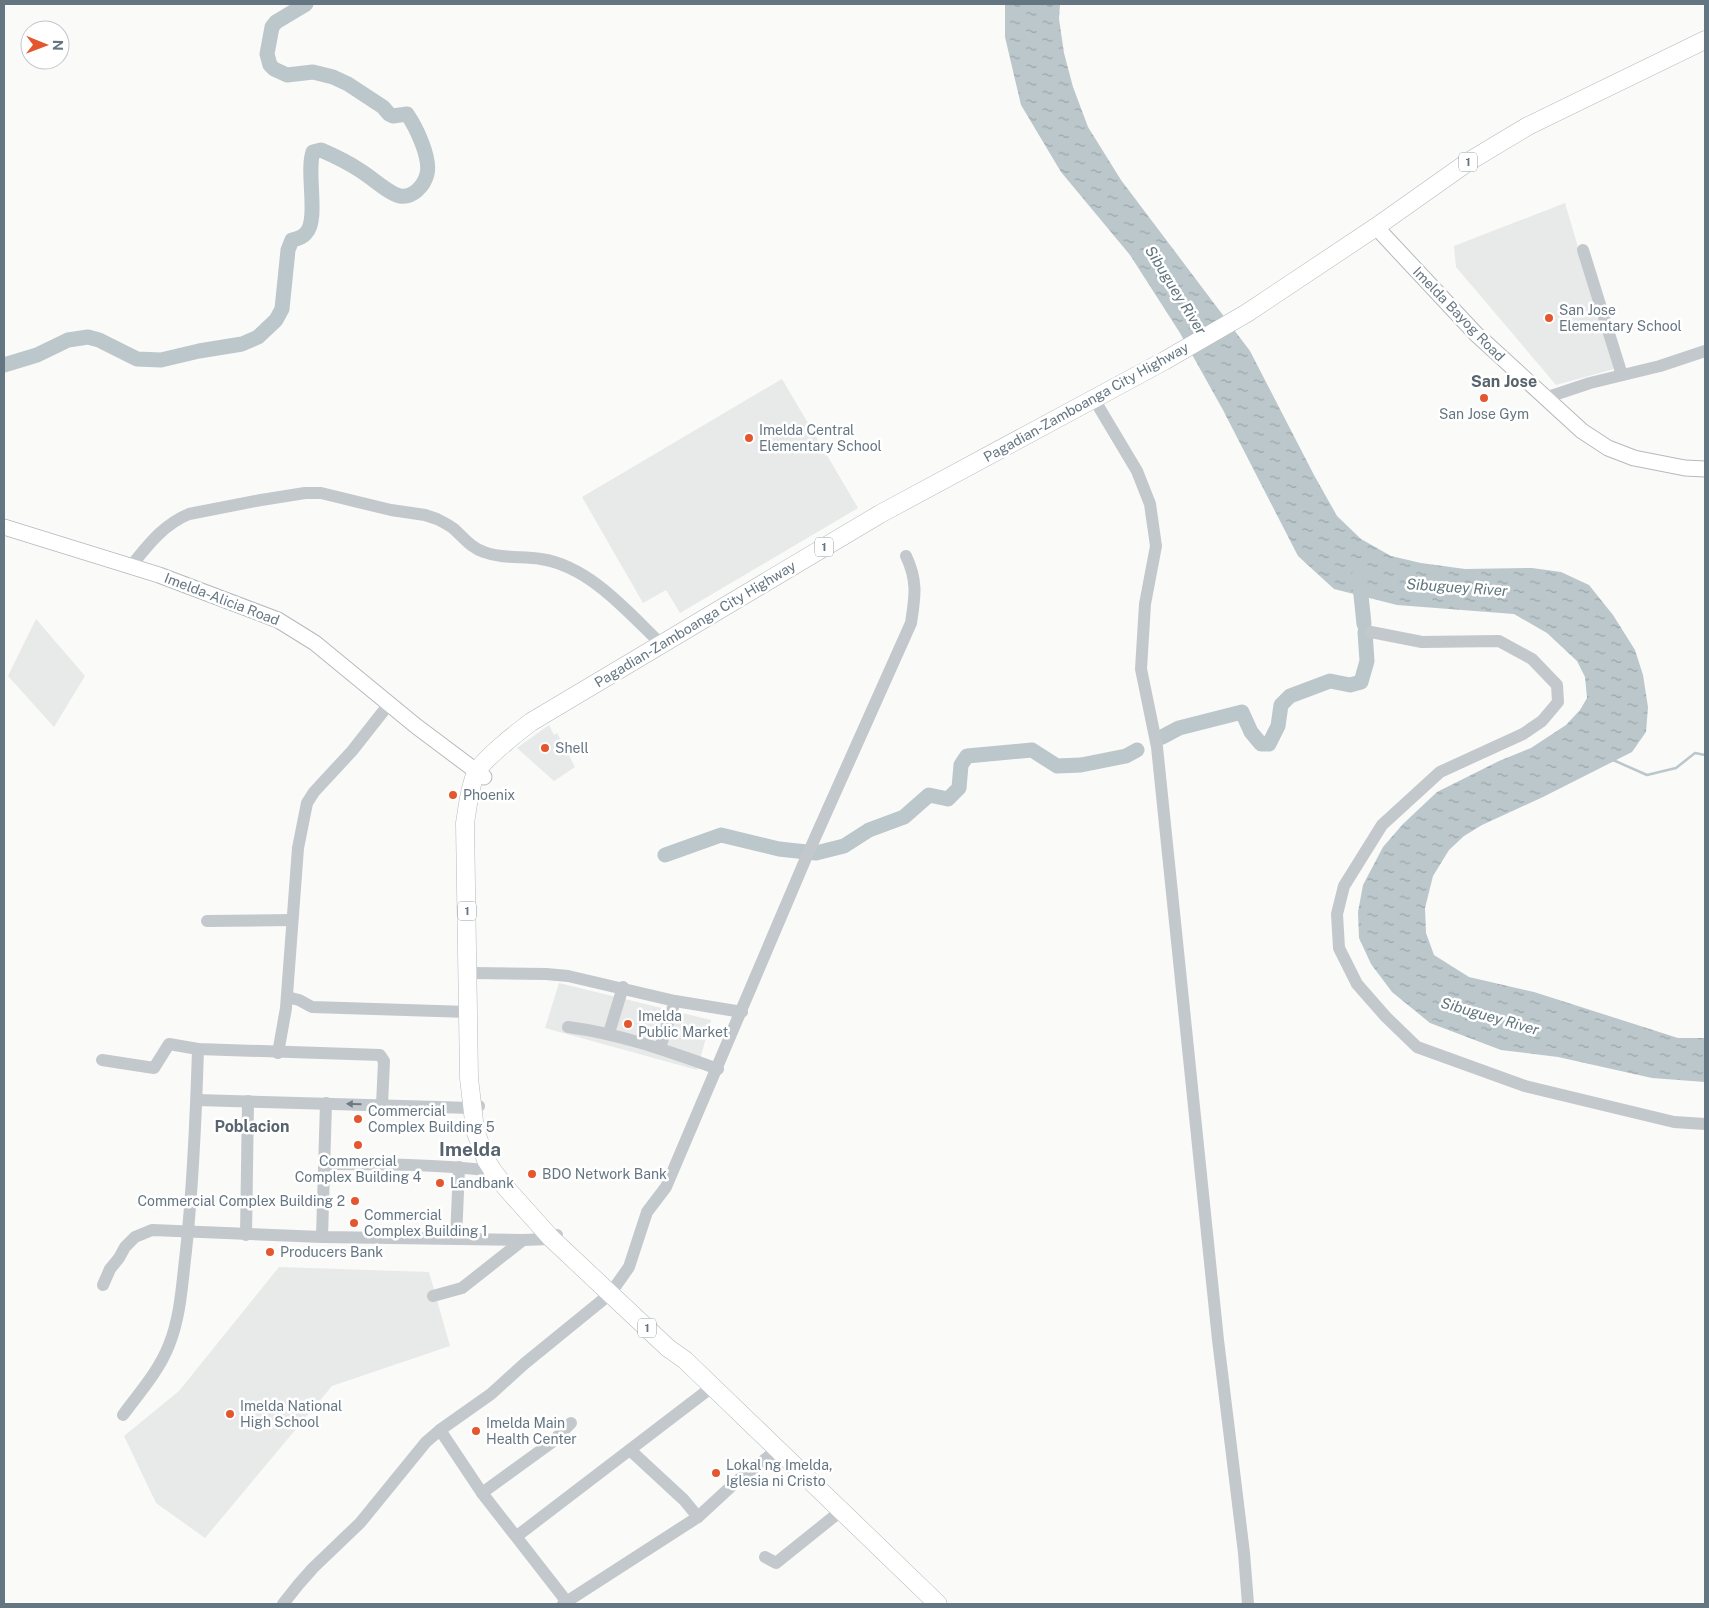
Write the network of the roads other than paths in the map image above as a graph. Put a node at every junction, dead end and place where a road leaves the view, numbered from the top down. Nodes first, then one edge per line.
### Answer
1 (1705, 40) edge
2 (1376, 227) junction
3 (1583, 250) dead end
4 (1705, 351) edge
5 (1622, 375) junction
6 (1545, 398) junction
7 (1094, 399) junction
8 (1705, 469) edge
9 (4, 527) edge
10 (906, 556) dead end
11 (130, 566) junction
12 (1371, 632) dead end
13 (661, 644) junction
14 (389, 704) junction
15 (480, 774) junction
16 (292, 920) junction
17 (207, 921) dead end
18 (472, 973) junction
19 (623, 987) junction
20 (286, 1001) junction
21 (675, 1001) junction
22 (468, 1012) junction
23 (742, 1012) junction
24 (568, 1028) dead end
25 (610, 1033) junction
26 (660, 1048) junction
27 (198, 1049) junction
28 (278, 1053) junction
29 (102, 1060) dead end
30 (718, 1069) junction
31 (197, 1100) junction
32 (248, 1101) junction
33 (326, 1103) junction
34 (382, 1104) junction
35 (476, 1107) junction
36 (1705, 1124) edge
37 (324, 1164) junction
38 (459, 1167) junction
39 (493, 1171) junction
40 (188, 1231) junction
41 (246, 1235) junction
42 (555, 1236) junction
43 (322, 1237) junction
44 (456, 1239) junction
45 (524, 1240) junction
46 (103, 1285) dead end
47 (612, 1291) junction
48 (433, 1296) dead end
49 (712, 1387) junction
50 (123, 1415) dead end
51 (571, 1423) dead end
52 (440, 1430) junction
53 (630, 1450) junction
54 (777, 1450) junction
55 (482, 1493) junction
56 (842, 1510) junction
57 (698, 1517) junction
58 (517, 1536) junction
59 (765, 1557) dead end
60 (565, 1603) edge
61 (283, 1604) edge
62 (938, 1604) edge
63 (1248, 1604) edge

1 - 2 highway, Pagadian-Zamboanga City Highway / 1
2 - 6 main road, Imelda Bayog Road
2 - 7 highway, Pagadian-Zamboanga City Highway / 1
3 - 5 street
4 - 5 street
5 - 6 street
6 - 8 main road, Imelda Bayog Road
7 - 13 highway, Pagadian-Zamboanga City Highway / 1
7 - 63 street
9 - 11 main road, Imelda-Alicia Road
10 - 23 street
11 - 13 street
11 - 14 main road, Imelda-Alicia Road
12 - 36 street
13 - 15 highway, Pagadian-Zamboanga City Highway / 1
14 - 15 main road, Imelda-Alicia Road
14 - 16 street
15 - 18 highway, Pagadian-Zamboanga City Highway / 1
15 - 22 highway, Pagadian-Zamboanga City Highway / 1
16 - 17 street
16 - 20 street
18 - 19 street
18 - 35 highway, Pagadian-Zamboanga City Highway / 1
19 - 21 street
19 - 25 street
20 - 22 street
20 - 28 street
21 - 23 street
21 - 26 street
22 - 35 highway, Pagadian-Zamboanga City Highway / 1
23 - 30 street
24 - 25 street
25 - 26 street
26 - 30 street
27 - 28 street
27 - 29 street
27 - 31 street
28 - 34 street
30 - 47 street
31 - 32 street
31 - 40 street
32 - 33 street
32 - 41 street
34 -> 33 street
33 - 37 street
34 - 35 street
35 - 39 highway, Pagadian-Zamboanga City Highway / 1
35 - 42 highway, Pagadian-Zamboanga City Highway / 1
37 - 38 street
37 - 43 street
38 - 39 street
38 - 44 street
39 - 42 highway, Pagadian-Zamboanga City Highway / 1
40 - 41 street
40 - 46 street
40 - 50 street
41 - 43 street
42 - 45 street
42 - 47 highway, Pagadian-Zamboanga City Highway / 1
43 - 44 street
44 - 45 street
45 - 48 street
47 - 49 highway, Pagadian-Zamboanga City Highway / 1
47 - 52 street
49 - 53 street
49 - 54 highway, Pagadian-Zamboanga City Highway / 1
51 - 55 street
52 - 55 street
52 - 61 street
53 - 57 street
53 - 58 street
54 - 56 highway, Pagadian-Zamboanga City Highway / 1
54 - 57 street
55 - 58 street
56 - 59 street
56 - 62 highway, Pagadian-Zamboanga City Highway / 1
57 - 60 street
58 - 60 street

